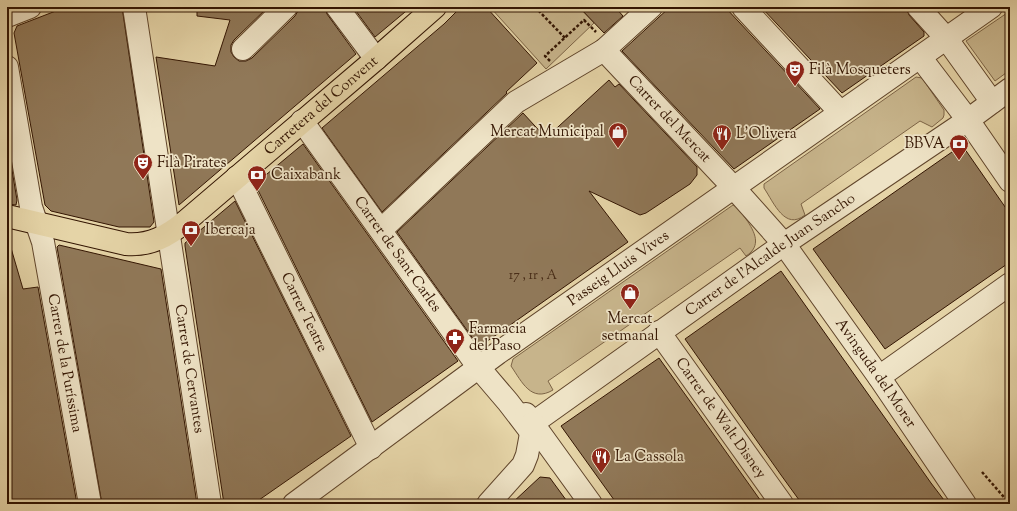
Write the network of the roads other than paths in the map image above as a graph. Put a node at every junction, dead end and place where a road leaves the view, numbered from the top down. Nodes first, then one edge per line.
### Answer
1 (30, 7) edge
2 (134, 7) edge
3 (286, 7) edge
4 (337, 7) edge
5 (435, 7) edge
6 (650, 7) edge
7 (743, 7) edge
8 (918, 7) edge
9 (991, 7) edge
10 (8, 14) edge
11 (946, 38) junction
12 (607, 47) junction
13 (243, 49) dead end
14 (920, 57) junction
15 (376, 59) junction
16 (7, 67) edge
17 (1010, 89) edge
18 (992, 102) junction
19 (840, 112) junction
20 (968, 120) junction
21 (302, 121) junction
22 (237, 177) junction
23 (1010, 181) edge
24 (734, 188) junction
25 (7, 216) edge
26 (37, 223) junction
27 (381, 230) junction
28 (170, 234) junction
29 (784, 244) junction
30 (1010, 284) edge
31 (658, 332) junction
32 (482, 366) junction
33 (879, 377) junction
34 (532, 428) junction
35 (371, 448) junction
36 (90, 504) edge
37 (210, 504) edge
38 (294, 504) edge
39 (488, 504) edge
40 (591, 504) edge
41 (782, 504) edge
42 (965, 504) edge

1 - 10 street
2 - 28 street, Carrer de Cervantes
3 - 13 street
4 - 15 street
5 - 15 main road, Carretera del Convent
6 - 12 street
7 - 19 street
8 - 11 street
9 - 11 street, Passeig Lluis Vives
11 - 14 street, Passeig Lluis Vives
11 - 18 street
12 - 24 street, Carrer del Mercat
12 - 27 street
14 - 19 street, Passeig Lluis Vives
14 - 20 street
15 - 21 main road, Carretera del Convent
16 - 26 street, Carrer de la Puríssima
17 - 18 street, Carrer de l'Alcalde Juan Sancho
18 - 20 street, Carrer de l'Alcalde Juan Sancho
19 - 24 street, Passeig Lluis Vives
20 - 23 street
20 - 29 street, Carrer de l'Alcalde Juan Sancho
21 - 22 main road, Carretera del Convent
21 - 27 street, Carrer de Sant Carles
22 - 28 main road, Carretera del Convent
22 - 35 street, Carrer Teatre
24 - 29 street, Carrer del Mercat
24 - 32 street, Passeig Lluis Vives
25 - 26 main road, Carretera del Convent
26 - 28 main road, Carretera del Convent
26 - 36 street, Carrer de la Puríssima
27 - 32 street, Carrer de Sant Carles
28 - 37 street, Carrer de Cervantes
29 - 31 street, Carrer de l'Alcalde Juan Sancho
29 - 33 street, Avinguda del Morer
30 - 33 street
31 - 34 street, Carrer de l'Alcalde Juan Sancho
31 - 41 street, Carrer de Walt Disney
32 - 34 street, Carrer de Sant Carles
32 - 35 street, Passeig Lluis Vives
33 - 42 street, Avinguda del Morer
34 - 39 street
34 - 40 street, Carrer de Sant Carles
35 - 38 street, Passeig Lluis Vives

